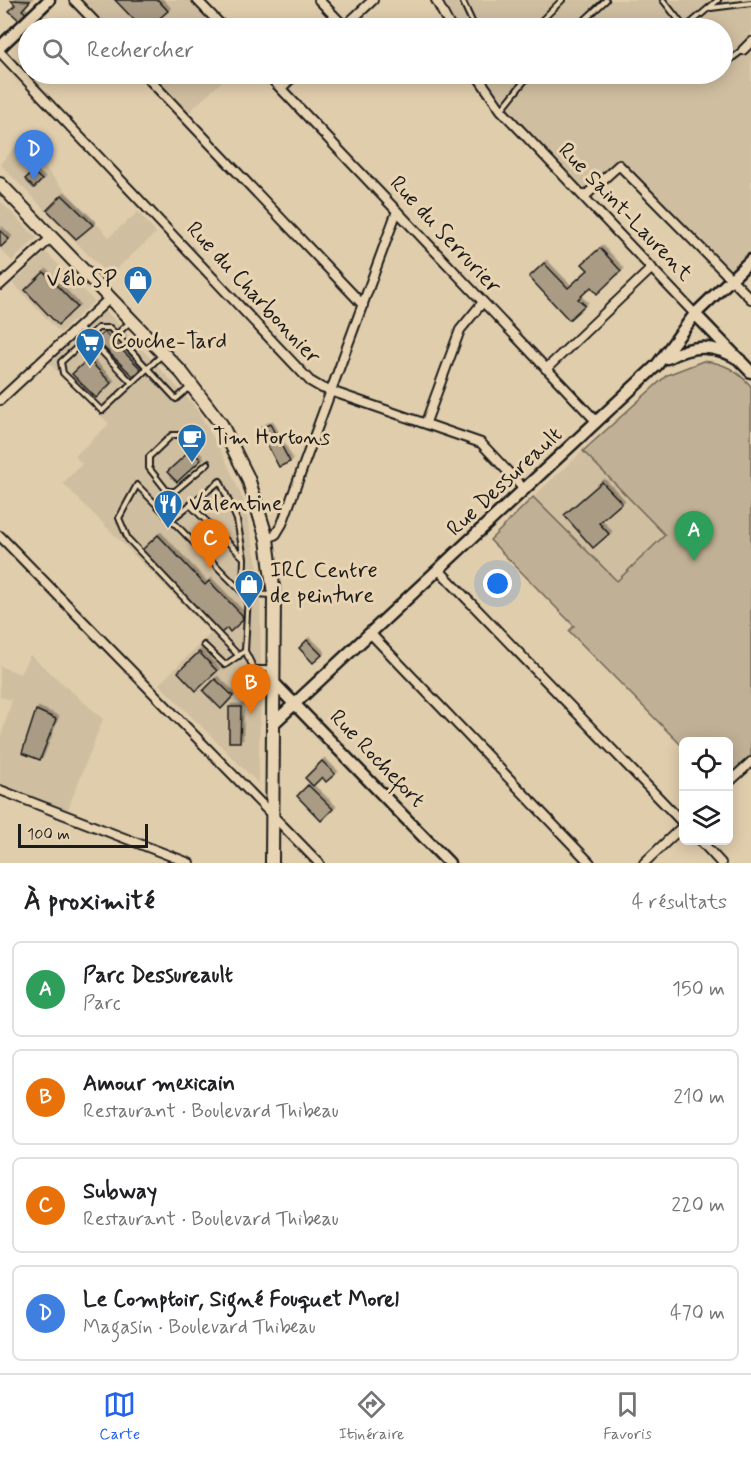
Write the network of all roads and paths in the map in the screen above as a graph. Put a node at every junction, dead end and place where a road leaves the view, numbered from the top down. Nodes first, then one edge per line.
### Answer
1 (49, 0) edge
2 (74, 0) edge
3 (197, 0) edge
4 (319, 0) edge
5 (374, 0) edge
6 (436, 0) edge
7 (462, 0) edge
8 (562, 0) edge
9 (606, 0) edge
10 (663, 0) edge
11 (718, 0) edge
12 (751, 3) edge
13 (710, 8) junction
14 (30, 18) edge
15 (91, 18) edge
16 (214, 18) edge
17 (335, 18) edge
18 (355, 18) edge
19 (446, 18) edge
20 (470, 18) edge
21 (544, 18) edge
22 (587, 18) edge
23 (677, 18) edge
24 (698, 18) edge
25 (18, 30) edge
26 (751, 42) edge
27 (0, 47) edge
28 (742, 50) joint
29 (0, 52) edge
30 (733, 57) edge
31 (18, 71) edge
32 (30, 84) edge
33 (153, 84) edge
34 (277, 84) edge
35 (285, 84) edge
36 (483, 84) edge
37 (522, 84) edge
38 (281, 88) junction
39 (501, 110) junction
40 (0, 184) edge
41 (584, 197) junction
42 (397, 211) junction
43 (52, 237) junction
44 (751, 260) edge
45 (652, 268) junction
46 (731, 279) junction
47 (0, 285) edge
48 (110, 298) junction
49 (751, 299) edge
50 (483, 302) junction
51 (363, 305) junction
52 (695, 314) junction
53 (132, 320) junction
54 (79, 327) junction
55 (116, 335) junction
56 (88, 337) junction
57 (164, 353) junction
58 (661, 361) junction
59 (747, 366) edge
60 (148, 368) junction
61 (546, 369) junction
62 (132, 383) junction
63 (193, 385) junction
64 (332, 391) junction
65 (0, 400) edge
66 (426, 422) junction
67 (597, 422) junction
68 (189, 435) dead end
69 (208, 463) dead end
70 (525, 490) junction
71 (190, 505) junction
72 (171, 520) junction
73 (0, 536) edge
74 (267, 539) junction
75 (244, 558) junction
76 (439, 570) junction
77 (245, 594) junction
78 (274, 595) junction
79 (371, 634) junction
80 (204, 645) dead end
81 (245, 651) junction
82 (239, 656) junction
83 (275, 669) junction
84 (275, 684) junction
85 (296, 704) junction
86 (275, 722) junction
87 (751, 763) edge
88 (733, 779) edge
89 (0, 790) edge
90 (273, 814) junction
91 (679, 820) edge
92 (679, 830) edge
93 (705, 845) edge
94 (173, 860) edge
95 (189, 863) edge
96 (272, 863) edge
97 (319, 863) edge
98 (449, 863) edge
99 (590, 863) edge
100 (644, 863) edge
101 (721, 863) edge

1 - 14 street
2 - 15 street
3 - 16 street
4 - 17 street
5 - 18 street
6 - 19 street
7 - 20 lane
8 - 21 lane
9 - 22 lane
10 - 23 lane
11 - 13 lane
12 - 13 lane
13 - 24 lane
25 - 27 street
26 - 28 street
28 - 30 lane
29 - 31 street, Rue du Charbonnier
32 - 64 street, Rue du Charbonnier
33 - 51 street
34 - 38 street, Rue du Serrurier
35 - 38 street
36 - 39 street, Rue Saint-Laurent
37 - 39 lane
38 - 42 street, Rue du Serrurier
39 - 41 street, Rue Saint-Laurent
40 - 43 main road
41 - 45 street, Rue Saint-Laurent
41 - 46 street
42 - 50 street, Rue du Serrurier
42 - 51 street
43 - 47 street
43 - 48 main road
44 - 46 street, Rue Dessureault
45 - 52 street, Rue Saint-Laurent
45 - 61 street
46 - 49 street
46 - 52 street, Rue Dessureault
48 - 53 main road
48 - 54 street
50 - 61 street, Rue du Serrurier
50 - 66 street
51 - 64 street
52 - 58 street, Rue Dessureault
52 - 59 street, Rue Saint-Laurent
53 - 55 lane
53 - 57 main road
54 - 56 lane
54 - 65 street
55 - 56 lane
55 - 60 lane
56 - 62 lane
56 - 62 lane
57 - 60 lane
57 - 63 main road
58 - 59 street
58 - 67 street, Rue Dessureault
60 - 62 lane
60 - 63 lane
61 - 67 street, Rue du Serrurier
63 - 74 main road
64 - 66 street, Rue du Charbonnier
64 - 74 street
66 - 70 street, Rue du Charbonnier
67 - 70 street, Rue Dessureault
68 - 69 lane
70 - 76 street, Rue Dessureault
71 - 72 lane
71 - 75 lane
71 - 75 lane
72 - 77 lane
72 - 82 lane
73 - 90 street
74 - 78 main road
75 - 77 lane
76 - 79 street, Rue Dessureault
76 - 91 street
77 - 78 lane
77 - 81 lane
78 - 83 main road
79 - 85 street, Rue Dessureault
79 - 99 street
80 - 82 lane
81 - 82 lane
81 - 83 lane
83 - 84 main road
84 - 85 street, Rue Rochefort
84 - 86 main road
85 - 86 street, Rue Dessureault
85 - 98 street, Rue Rochefort
86 - 90 main road
87 - 88 street
89 - 94 street
90 - 96 main road
90 - 97 street
92 - 100 street
93 - 101 street
94 - 95 street

